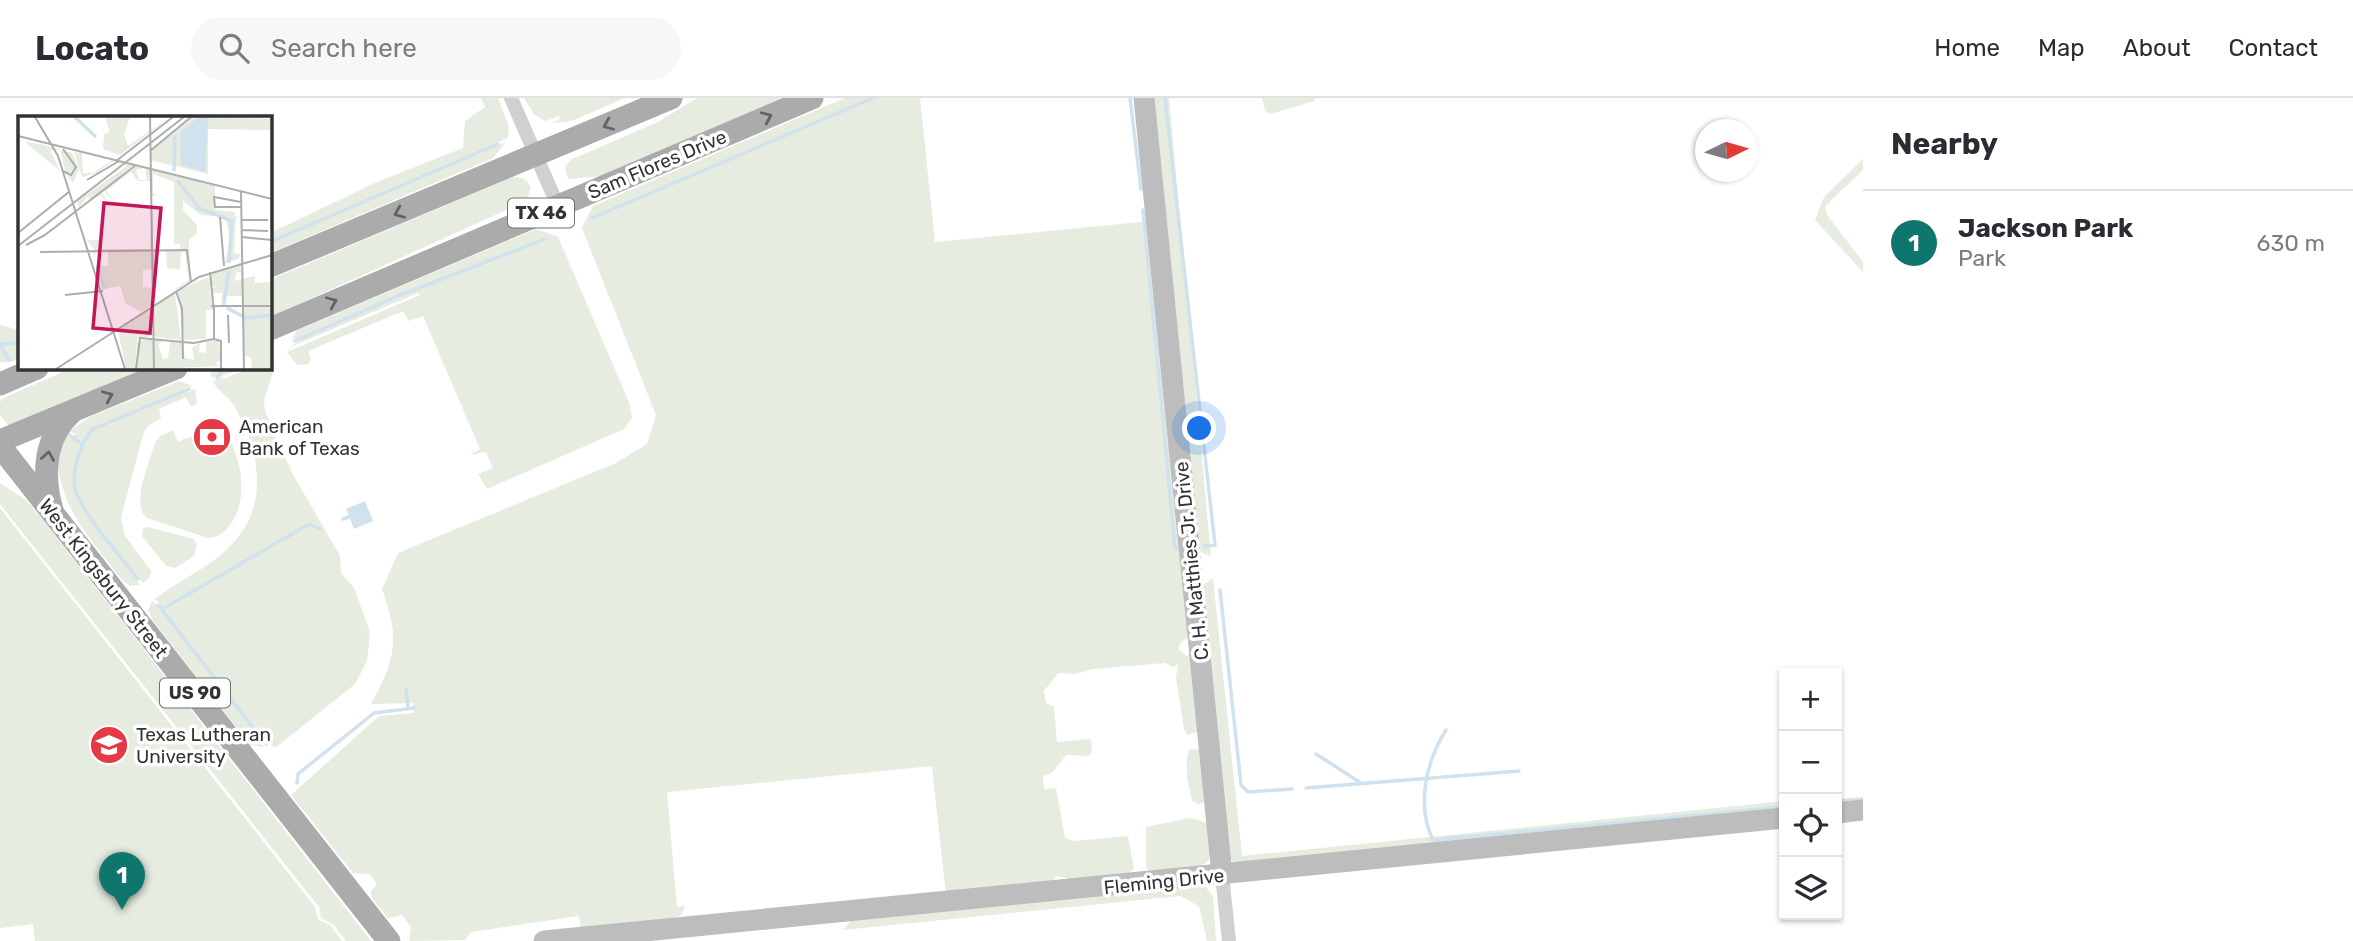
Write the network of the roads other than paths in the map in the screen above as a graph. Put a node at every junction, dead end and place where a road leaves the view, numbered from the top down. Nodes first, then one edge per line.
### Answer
1 (511, 98) edge
2 (671, 98) edge
3 (813, 98) edge
4 (1144, 98) edge
5 (535, 156) junction
6 (558, 206) junction
7 (271, 266) edge
8 (271, 329) edge
9 (35, 369) edge
10 (174, 369) edge
11 (0, 371) edge
12 (0, 384) edge
13 (77, 409) junction
14 (0, 443) edge
15 (0, 475) edge
16 (37, 492) junction
17 (53, 513) junction
18 (1863, 810) edge
19 (1842, 812) edge
20 (1779, 819) edge
21 (1222, 876) junction
22 (389, 941) edge
23 (544, 941) edge
24 (1229, 941) edge

1 - 5 street
2 -> 5 main road
6 -> 3 main road, Sam Flores Drive / TX 46
4 - 21 street, C. H. Matthies Jr. Drive
5 - 6 street
5 -> 7 main road
8 -> 6 main road, Sam Flores Drive / TX 46
9 - 11 main road
9 - 12 main road
13 -> 10 main road
13 - 14 main road
17 -> 13 main road
14 - 16 main road, West Kingsbury Street / US 90
15 - 16 main road
16 - 17 main road, West Kingsbury Street / US 90
17 - 22 main road, West Kingsbury Street / US 90
18 - 19 street
20 - 21 street, Fleming Drive
21 - 23 street, Fleming Drive
21 - 24 street, C. H. Matthies Jr. Drive

